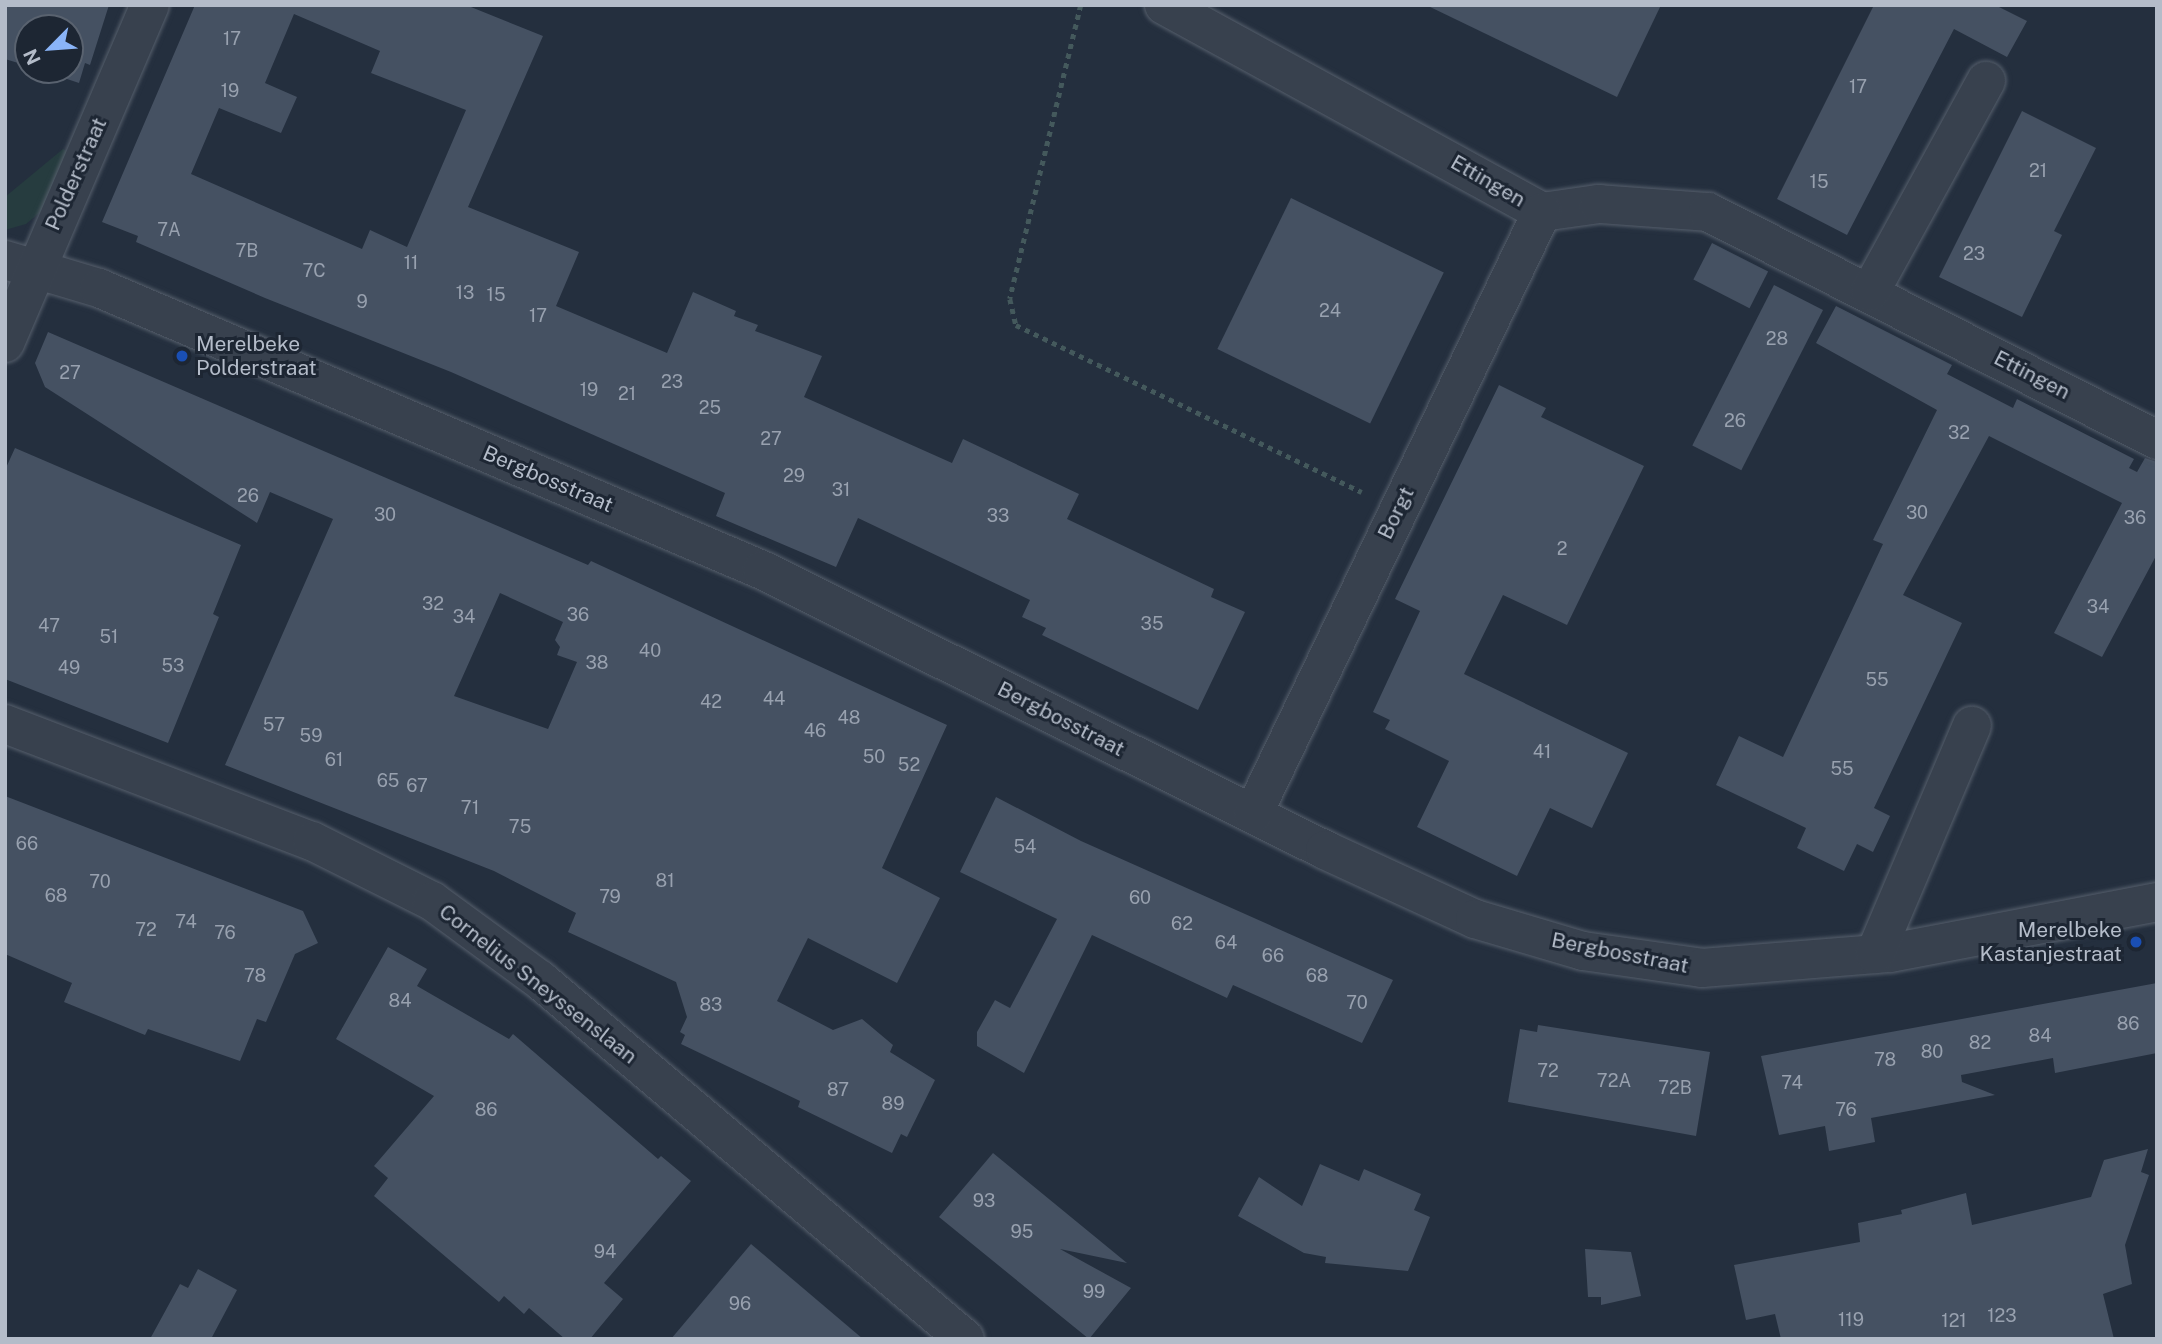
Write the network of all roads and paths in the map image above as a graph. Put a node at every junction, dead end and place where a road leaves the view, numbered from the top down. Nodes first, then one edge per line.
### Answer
1 (150, 5) edge
2 (1081, 5) edge
3 (1164, 5) edge
4 (1986, 81) dead end
5 (1542, 212) junction
6 (19, 266) edge
7 (1870, 292) junction
8 (5, 343) edge
9 (2157, 440) edge
10 (1398, 509) junction
11 (5, 724) edge
12 (1972, 726) dead end
13 (1253, 814) junction
14 (2157, 902) edge
15 (1875, 954) junction
16 (965, 1339) edge

1 - 6 street, Polderstraat
2 - 10 path
3 - 5 street, Ettingen
4 - 7 street
5 - 7 street, Ettingen
5 - 10 street, Borgt
6 - 8 street, Polderstraat
6 - 13 street, Bergbosstraat
7 - 9 street, Ettingen
10 - 13 street, Borgt
11 - 16 street, Cornelius Sneyssenslaan
12 - 15 street
13 - 15 street, Bergbosstraat
14 - 15 street, Bergbosstraat

